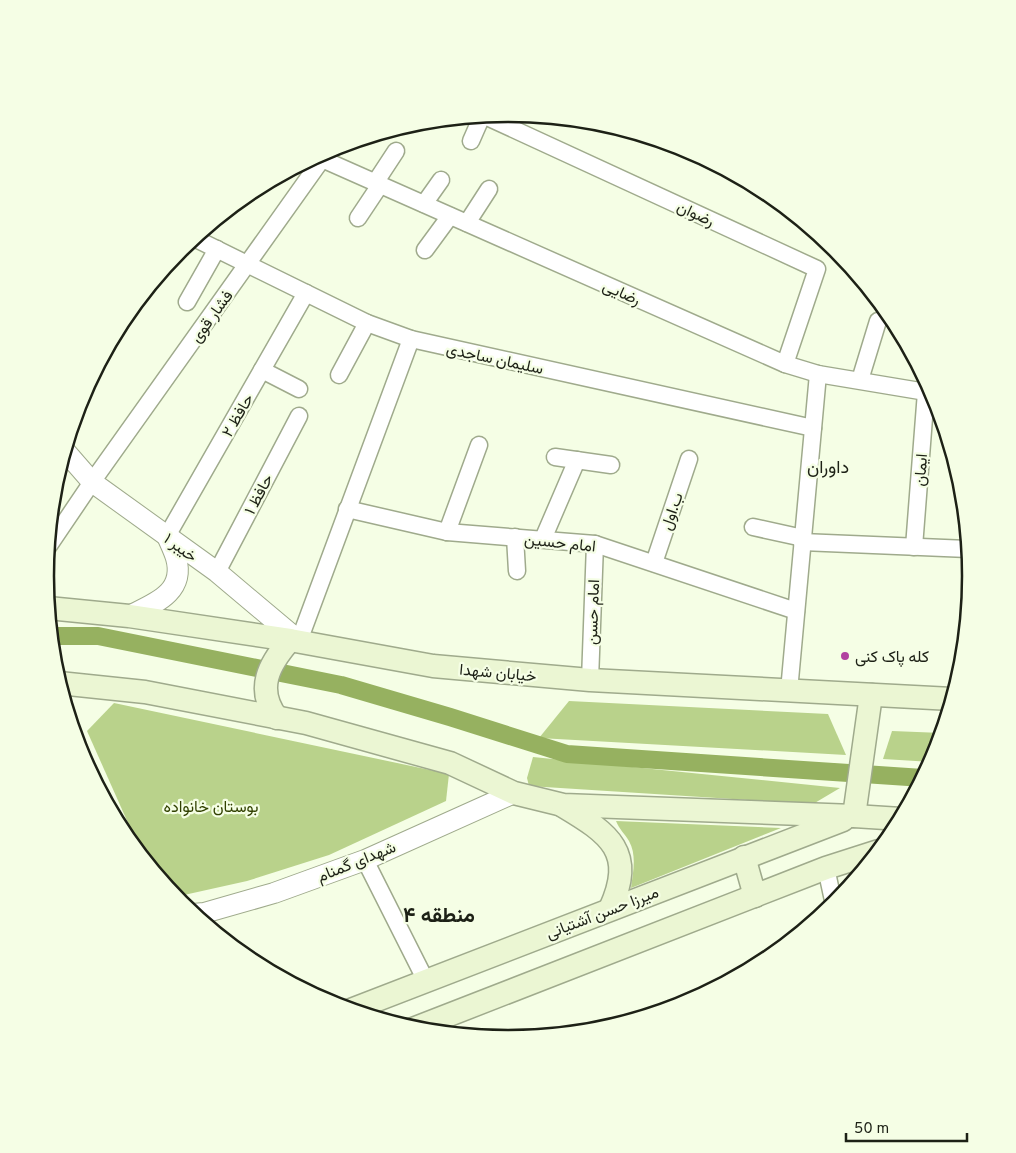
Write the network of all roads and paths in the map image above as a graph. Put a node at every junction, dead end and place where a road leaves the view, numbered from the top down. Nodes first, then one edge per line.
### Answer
1 (497, 122) edge
2 (480, 123) edge
3 (471, 141) dead end
4 (396, 152) dead end
5 (331, 158) edge
6 (319, 164) edge
7 (441, 180) dead end
8 (378, 184) junction
9 (489, 189) dead end
10 (424, 204) junction
11 (450, 216) junction
12 (358, 218) dead end
13 (467, 223) junction
14 (201, 241) edge
15 (217, 249) junction
16 (425, 250) dead end
17 (248, 264) junction
18 (306, 293) junction
19 (187, 302) dead end
20 (878, 321) dead end
21 (367, 323) junction
22 (411, 339) junction
23 (786, 364) junction
24 (262, 370) junction
25 (339, 374) dead end
26 (818, 374) junction
27 (860, 380) junction
28 (298, 389) dead end
29 (921, 389) edge
30 (928, 403) edge
31 (299, 416) dead end
32 (813, 428) junction
33 (479, 445) dead end
34 (70, 456) edge
35 (555, 457) dead end
36 (689, 459) dead end
37 (577, 460) junction
38 (611, 465) dead end
39 (92, 482) junction
40 (347, 508) junction
41 (753, 527) dead end
42 (57, 529) edge
43 (447, 532) junction
44 (166, 536) junction
45 (515, 537) junction
46 (543, 539) junction
47 (803, 540) junction
48 (595, 544) junction
49 (914, 547) junction
50 (961, 549) edge
51 (654, 563) junction
52 (517, 571) dead end
53 (217, 572) junction
54 (55, 609) edge
55 (796, 611) junction
56 (129, 616) junction
57 (294, 640) junction
58 (590, 680) junction
59 (67, 684) edge
60 (789, 691) junction
61 (871, 695) junction
62 (946, 699) edge
63 (278, 718) junction
64 (514, 793) junction
65 (562, 805) junction
66 (855, 805) junction
67 (893, 817) edge
68 (744, 857) junction
69 (864, 858) edge
70 (365, 860) junction
71 (826, 868) junction
72 (832, 895) edge
73 (755, 896) junction
74 (610, 909) junction
75 (203, 913) edge
76 (426, 981) junction
77 (360, 1006) edge
78 (432, 1024) edge

1 - 23 street, رضوان
2 - 3 street
4 - 8 street
5 - 8 street, رضایی
6 - 17 street, فشار قوی
7 - 10 street
8 - 10 street, رضایی
8 - 12 street
9 - 13 street
10 - 11 street, رضایی
11 - 13 street, رضایی
11 - 16 street
13 - 23 street, رضایی
14 - 15 street, سلیمان ساجدی
15 - 17 street, سلیمان ساجدی
15 - 19 street
17 - 18 street, سلیمان ساجدی
17 - 39 street, فشار قوی
18 - 21 street, سلیمان ساجدی
18 - 24 street, حافظ ۲
20 - 27 street
21 - 22 street, سلیمان ساجدی
21 - 25 street
22 - 32 street, سلیمان ساجدی
22 - 40 street
23 - 26 street, رضایی
24 - 28 street
24 - 44 street, حافظ ۲
26 - 27 street, رضایی
26 - 32 street
27 - 29 street, رضایی
30 - 49 street, ایمان
31 - 53 street, حافظ ۱
32 - 47 street
33 - 43 street
34 - 39 street, خیبر ۱
35 - 37 street
36 - 51 street, ب.اول
37 - 38 street
37 - 46 street
39 - 42 street, فشار قوی
39 - 44 street, خیبر ۱
40 - 43 street, امام حسین
40 - 57 street
41 - 47 street
43 - 45 street, امام حسین
44 - 53 street, خیبر ۱
44 - 56 street
45 - 46 street, امام حسین
45 - 52 street
46 - 48 street, امام حسین
47 - 49 street
47 - 55 street
48 - 51 street, امام حسین
48 - 58 street, امام حسن
49 - 50 street
51 - 55 street, امام حسین
53 - 57 street, خیبر ۱
54 - 56 main road, خیابان شهدا
55 - 60 street
56 - 57 main road, خیابان شهدا
57 - 58 main road, خیابان شهدا
57 - 63 main road
58 - 60 main road, خیابان شهدا
59 - 63 main road
60 - 61 main road, خیابان شهدا
61 - 62 main road, خیابان شهدا
61 - 66 main road
63 - 64 main road
64 - 65 main road
64 - 70 street, شهدای گمنام
65 - 66 main road
65 - 74 main road
66 - 67 main road
66 - 68 main road, میرزا حسن آشتیانی
68 - 73 main road
68 - 74 main road, میرزا حسن آشتیانی
69 - 71 main road
70 - 75 street, شهدای گمنام
70 - 76 street
71 - 72 street
71 - 73 main road
73 - 78 main road
74 - 76 main road, میرزا حسن آشتیانی
76 - 77 main road, میرزا حسن آشتیانی

